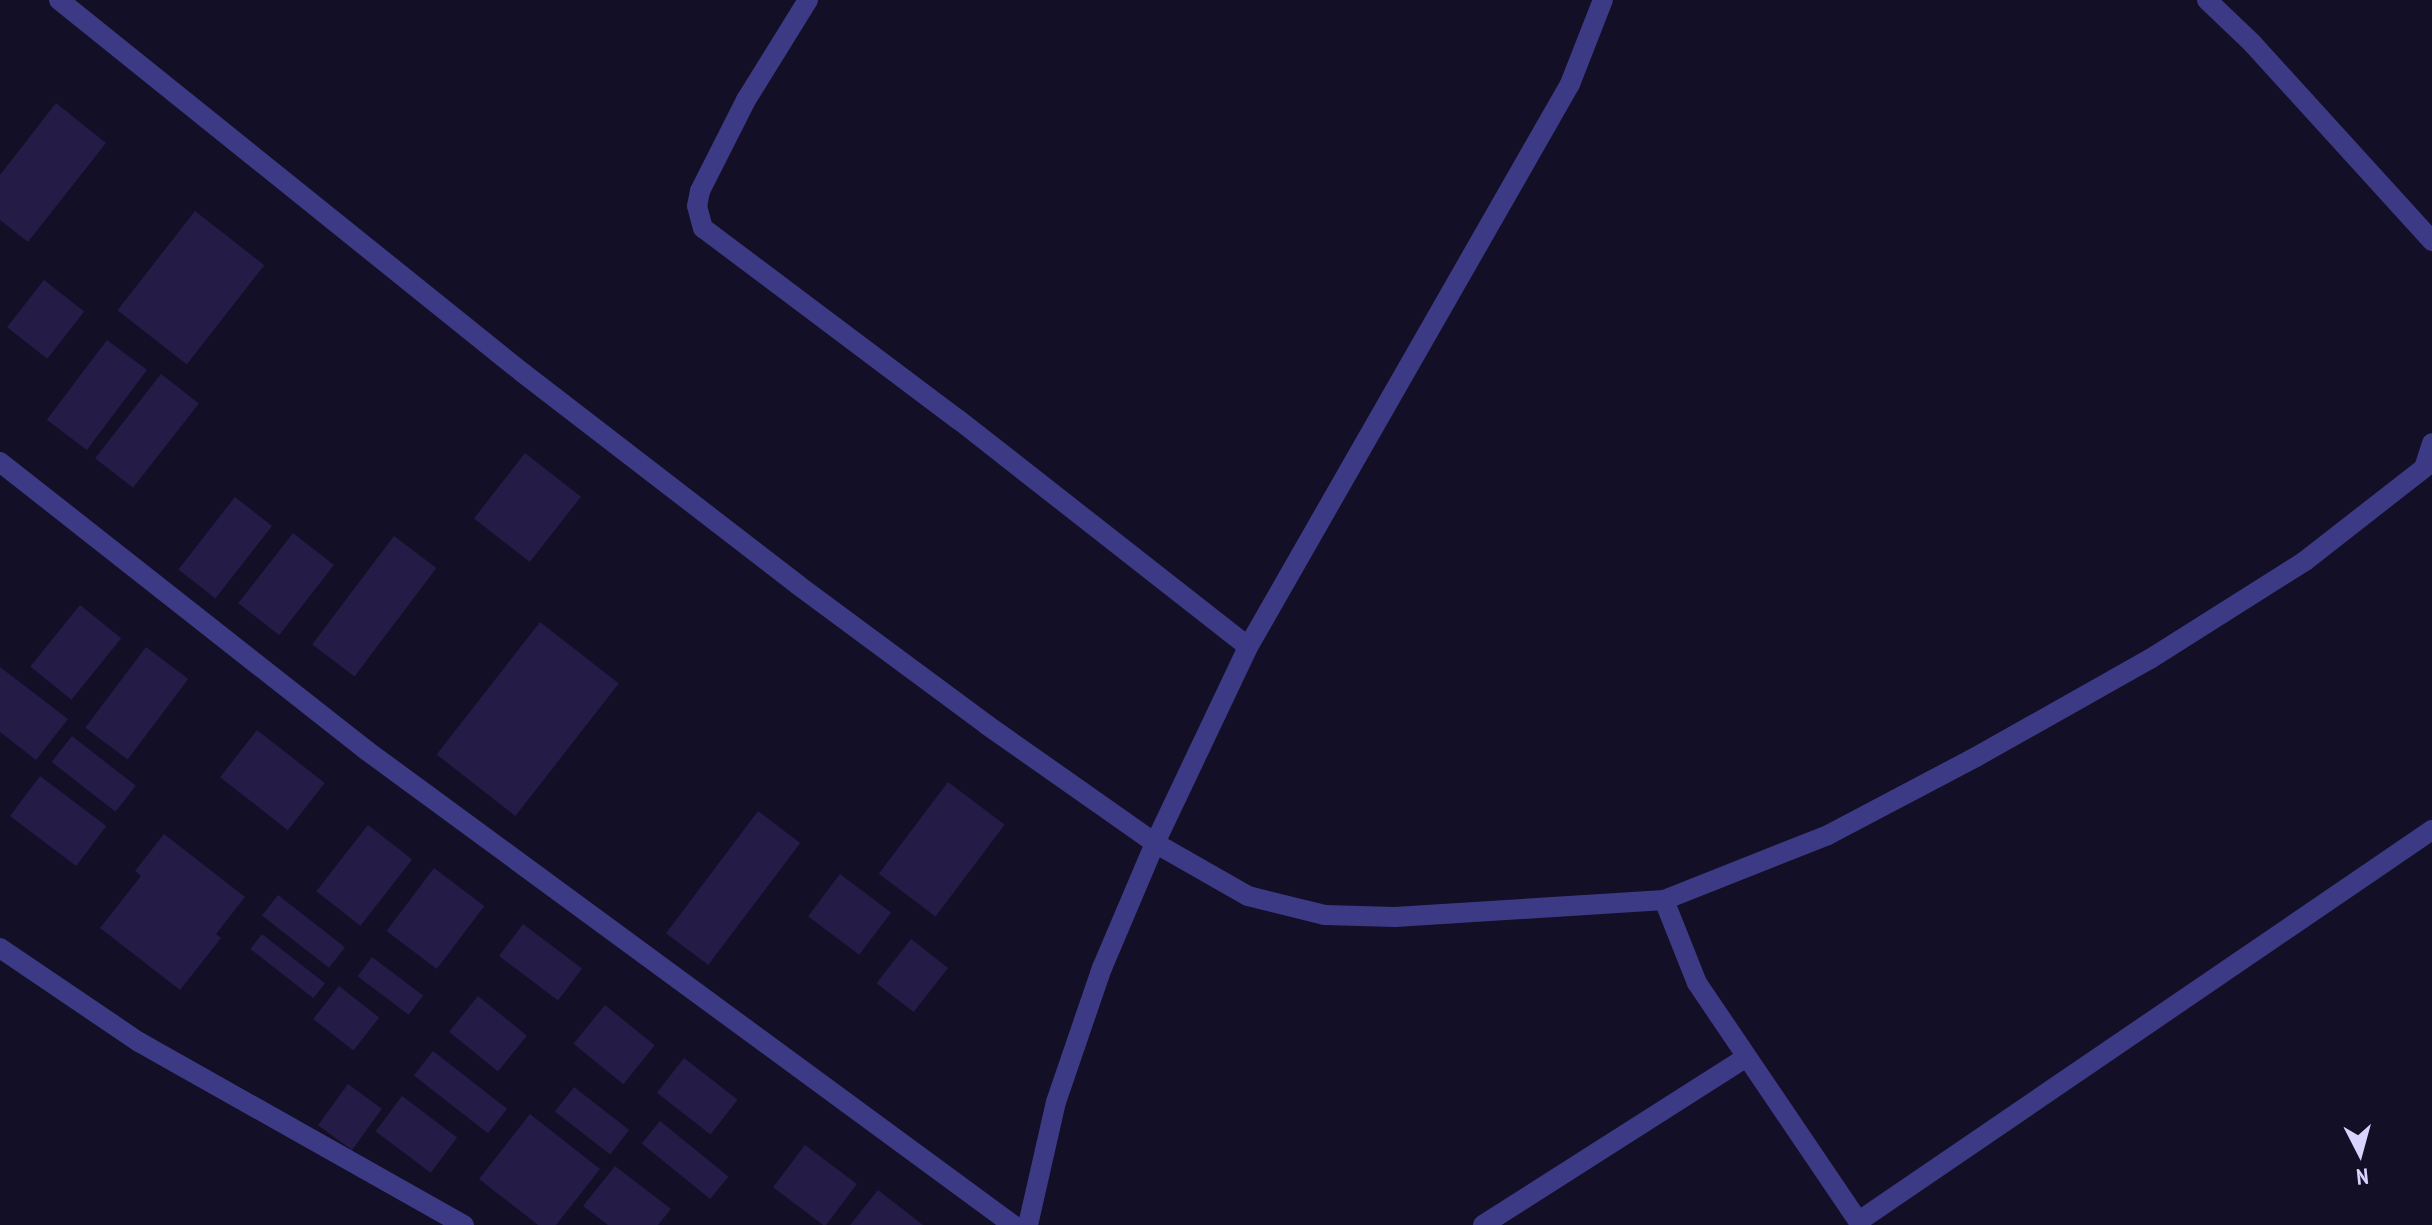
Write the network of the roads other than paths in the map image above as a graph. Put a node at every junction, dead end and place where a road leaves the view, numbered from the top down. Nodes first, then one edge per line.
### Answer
1 (59, 0) edge
2 (808, 0) edge
3 (1603, 0) edge
4 (2207, 0) edge
5 (2432, 241) edge
6 (2432, 443) edge
7 (0, 462) edge
8 (2428, 467) edge
9 (1248, 647) junction
10 (2432, 830) edge
11 (1155, 843) junction
12 (1664, 900) junction
13 (0, 948) edge
14 (1745, 1058) junction
15 (1860, 1223) edge
16 (464, 1225) edge
17 (1013, 1225) edge
18 (1028, 1225) edge
19 (1483, 1225) edge

1 - 11 street
2 - 9 street
3 - 9 street
4 - 5 street
6 - 8 street
7 - 17 street
8 - 12 street
9 - 11 street
10 - 15 street
11 - 12 street
11 - 18 street
12 - 14 street
13 - 16 street
14 - 15 street
14 - 19 street

